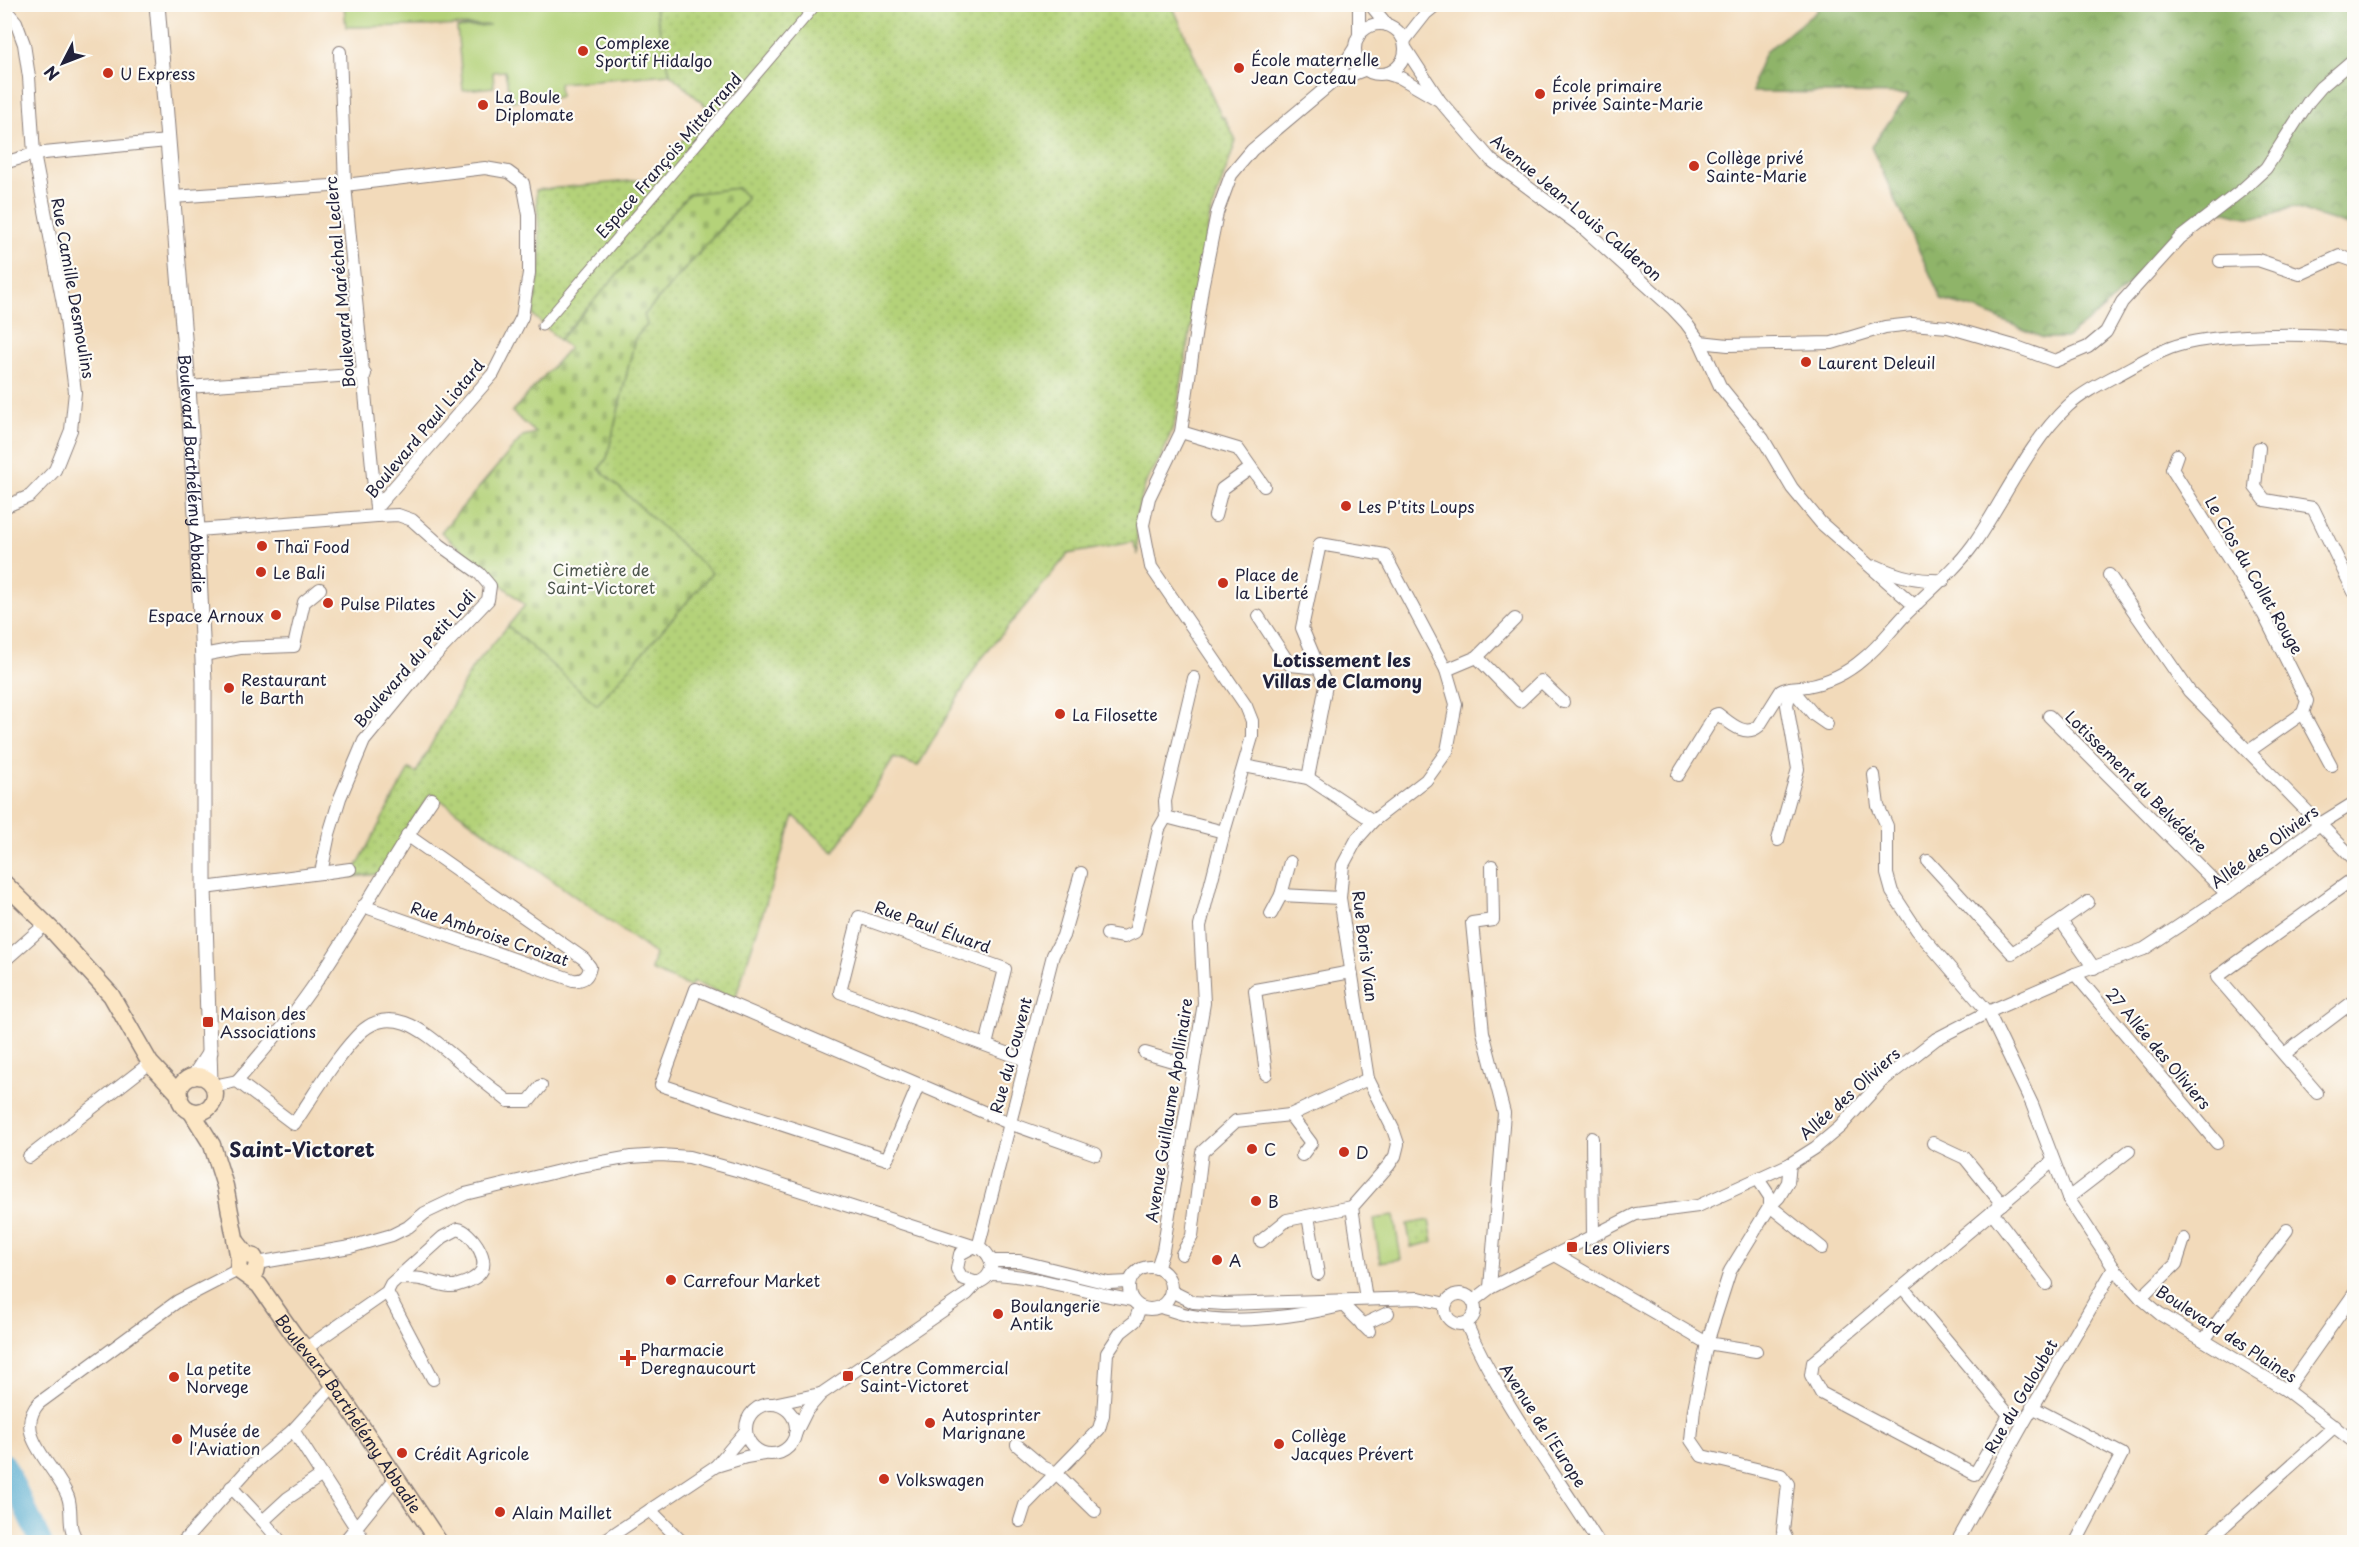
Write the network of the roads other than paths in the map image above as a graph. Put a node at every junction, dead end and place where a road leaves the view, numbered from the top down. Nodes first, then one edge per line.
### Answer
1 (158, 4) edge
2 (817, 4) edge
3 (1359, 4) edge
4 (1370, 4) edge
5 (1437, 4) edge
6 (4, 8) edge
7 (1426, 13) junction
8 (1391, 27) junction
9 (1359, 34) junction
10 (1405, 45) junction
11 (1354, 49) junction
12 (340, 52) dead end
13 (2355, 59) edge
14 (1365, 70) junction
15 (1388, 74) junction
16 (1333, 82) junction
17 (1440, 101) junction
18 (167, 141) junction
19 (33, 154) junction
20 (4, 163) edge
21 (345, 185) junction
22 (173, 197) junction
23 (2220, 261) dead end
24 (2355, 261) edge
25 (542, 326) dead end
26 (2355, 339) edge
27 (1700, 342) junction
28 (365, 374) junction
29 (188, 387) junction
30 (1181, 432) junction
31 (2259, 448) dead end
32 (2177, 455) dead end
33 (1251, 468) junction
34 (1264, 486) dead end
35 (4, 507) edge
36 (376, 512) junction
37 (1215, 516) dead end
38 (197, 530) junction
39 (1868, 562) junction
40 (2109, 575) dead end
41 (1944, 580) junction
42 (320, 589) dead end
43 (2355, 592) edge
44 (1915, 606) junction
45 (1258, 616) dead end
46 (1515, 619) dead end
47 (203, 655) junction
48 (1477, 657) junction
49 (1320, 668) junction
50 (1446, 670) junction
51 (1194, 678) dead end
52 (1791, 688) junction
53 (1563, 702) dead end
54 (2303, 713) junction
55 (2049, 716) dead end
56 (1827, 724) dead end
57 (2249, 751) junction
58 (2331, 765) dead end
59 (1244, 766) junction
60 (1678, 775) dead end
61 (1874, 775) dead end
62 (1308, 778) junction
63 (432, 799) dead end
64 (2355, 803) edge
65 (1167, 816) junction
66 (1373, 821) junction
67 (2320, 824) junction
68 (1224, 832) junction
69 (407, 835) junction
70 (1778, 840) dead end
71 (2355, 859) edge
72 (1928, 861) dead end
73 (1290, 862) dead end
74 (1492, 866) dead end
75 (350, 869) dead end
76 (321, 873) junction
77 (1081, 873) dead end
78 (2355, 878) edge
79 (4, 883) edge
80 (204, 888) junction
81 (2227, 894) junction
82 (1281, 895) junction
83 (1340, 898) junction
84 (2088, 902) dead end
85 (363, 906) junction
86 (1271, 914) dead end
87 (2061, 921) junction
88 (46, 924) junction
89 (1107, 934) dead end
90 (4, 961) edge
91 (2085, 971) junction
92 (1351, 972) junction
93 (2355, 1001) edge
94 (1988, 1012) junction
95 (986, 1046) junction
96 (1145, 1053) dead end
97 (2284, 1054) junction
98 (1026, 1060) junction
99 (1193, 1067) junction
100 (155, 1068) junction
101 (1266, 1074) dead end
102 (1368, 1079) junction
103 (237, 1081) junction
104 (197, 1084) junction
105 (541, 1086) dead end
106 (918, 1086) junction
107 (2318, 1093) dead end
108 (212, 1105) junction
109 (191, 1111) junction
110 (1290, 1115) junction
111 (1009, 1123) junction
112 (1592, 1138) dead end
113 (2221, 1141) dead end
114 (1934, 1143) dead end
115 (212, 1145) junction
116 (2129, 1152) dead end
117 (1096, 1155) dead end
118 (1302, 1155) dead end
119 (33, 1157) dead end
120 (2053, 1161) junction
121 (1790, 1164) junction
122 (1758, 1179) junction
123 (2068, 1198) junction
124 (1770, 1206) junction
125 (1352, 1207) junction
126 (1997, 1208) junction
127 (1308, 1216) junction
128 (2287, 1230) dead end
129 (1593, 1236) junction
130 (946, 1239) junction
131 (2184, 1239) dead end
132 (1262, 1241) dead end
133 (975, 1247) junction
134 (1822, 1248) dead end
135 (1182, 1254) dead end
136 (1555, 1255) junction
137 (957, 1259) junction
138 (991, 1267) junction
139 (1158, 1268) junction
140 (2114, 1268) junction
141 (249, 1269) junction
142 (1318, 1274) dead end
143 (398, 1278) junction
144 (962, 1278) junction
145 (977, 1282) junction
146 (1129, 1282) junction
147 (2047, 1284) dead end
148 (1490, 1288) junction
149 (1903, 1288) junction
150 (1171, 1291) junction
151 (387, 1292) junction
152 (2355, 1294) edge
153 (2141, 1298) junction
154 (1366, 1299) junction
155 (1386, 1299) junction
156 (1473, 1301) junction
157 (1136, 1303) junction
158 (1446, 1304) junction
159 (951, 1305) junction
160 (1343, 1305) junction
161 (1160, 1306) junction
162 (1466, 1323) junction
163 (2204, 1340) junction
164 (1707, 1343) junction
165 (304, 1349) junction
166 (1756, 1351) dead end
167 (433, 1378) dead end
168 (334, 1385) junction
169 (2286, 1390) junction
170 (821, 1394) junction
171 (772, 1404) junction
172 (2032, 1407) junction
173 (2009, 1415) junction
174 (2023, 1424) junction
175 (2335, 1426) junction
176 (293, 1430) junction
177 (745, 1432) junction
178 (795, 1434) junction
179 (2355, 1442) edge
180 (1017, 1445) dead end
181 (764, 1454) junction
182 (717, 1466) junction
183 (1056, 1473) junction
184 (322, 1475) junction
185 (395, 1479) junction
186 (231, 1487) junction
187 (650, 1510) junction
188 (1095, 1511) dead end
189 (263, 1521) junction
190 (1020, 1521) dead end
191 (356, 1528) junction
192 (1961, 1541) edge
193 (79, 1542) edge
194 (183, 1542) edge
195 (281, 1542) edge
196 (344, 1542) edge
197 (366, 1542) edge
198 (439, 1542) edge
199 (602, 1542) edge
200 (682, 1542) edge
201 (1598, 1542) edge
202 (1788, 1542) edge
203 (2076, 1542) edge
204 (2206, 1542) edge

1 - 18 street, Boulevard Barthélémy Abbadie
2 - 25 street, Espace François Mitterrand
3 - 9 street
4 - 8 street, Avenue Jean-Louis Calderon
5 - 7 street
6 - 19 street, Rue Camille Desmoulins
7 - 8 street
7 - 10 street
8 - 9 street
8 - 10 street, Avenue Jean-Louis Calderon
9 - 11 street
10 - 15 street
10 - 17 street, Avenue Jean-Louis Calderon
11 - 14 street
11 - 16 street, Avenue Guillaume Apollinaire
12 - 21 street, Boulevard Maréchal Leclerc
13 - 27 street
14 - 15 street, Avenue Jean-Louis Calderon
14 - 16 street, Avenue Guillaume Apollinaire
15 - 17 street, Avenue Jean-Louis Calderon
16 - 30 street, Avenue Guillaume Apollinaire
17 - 27 street, Avenue Jean-Louis Calderon
18 - 19 street
18 - 22 street, Boulevard Barthélémy Abbadie
19 - 20 street
19 - 35 street, Rue Camille Desmoulins
21 - 22 street, Boulevard Paul Liotard
21 - 28 street, Boulevard Maréchal Leclerc
21 - 36 street, Boulevard Paul Liotard
22 - 29 street, Boulevard Barthélémy Abbadie
23 - 24 street
26 - 41 street
27 - 39 street, Avenue Jean-Louis Calderon
28 - 29 street
28 - 36 street, Boulevard Maréchal Leclerc
29 - 38 street, Boulevard Barthélémy Abbadie
30 - 33 street
30 - 59 street, Avenue Guillaume Apollinaire
31 - 43 street
32 - 54 street, Le Clos du Collet Rouge
33 - 34 street
33 - 37 street
36 - 38 street, Boulevard Paul Liotard
36 - 76 street, Boulevard du Petit Lodi
38 - 47 street, Boulevard Barthélémy Abbadie
39 - 41 street, Avenue Jean-Louis Calderon
39 - 44 street, Avenue Jean-Louis Calderon
40 - 57 street
41 - 44 street
42 - 47 street
44 - 52 street
45 - 49 street
46 - 48 street
47 - 80 street, Boulevard Barthélémy Abbadie
48 - 50 street
48 - 53 street
49 - 50 street, Rue Boris Vian
49 - 62 street
50 - 66 street, Rue Boris Vian
51 - 65 street
52 - 56 street
52 - 60 street
52 - 70 street
54 - 57 street
54 - 58 street, Le Clos du Collet Rouge
55 - 81 street, Lotissement du Belvédère
57 - 67 street
59 - 62 street
59 - 68 street, Avenue Guillaume Apollinaire
61 - 94 street, Boulevard des Plaines
62 - 66 street
63 - 69 street
64 - 67 street, Allée des Oliviers
65 - 68 street
65 - 89 street
66 - 83 street, Rue Boris Vian
67 - 71 street
67 - 81 street, Allée des Oliviers
68 - 99 street, Avenue Guillaume Apollinaire
69 - 85 street
69 - 85 street, Rue Ambroise Croizat
72 - 87 street
73 - 82 street
74 - 148 street
75 - 76 street
76 - 80 street
77 - 98 street, Rue du Couvent
78 - 97 street
79 - 88 main road
80 - 104 street, Boulevard Barthélémy Abbadie
81 - 91 street, Allée des Oliviers
82 - 83 street
82 - 86 street
83 - 92 street, Rue Boris Vian
84 - 87 street
85 - 103 street
87 - 91 street
88 - 90 street
88 - 100 main road
91 - 94 street, Allée des Oliviers
91 - 113 street
92 - 101 street
92 - 102 street, Rue Boris Vian
93 - 97 street
94 - 120 street, Boulevard des Plaines
94 - 121 street, Allée des Oliviers
95 - 95 street, Rue Paul Éluard
95 - 98 street, Rue Paul Éluard
96 - 99 street
97 - 107 street
98 - 111 street, Rue du Couvent
99 - 139 street, Avenue Guillaume Apollinaire
100 - 104 main road
100 - 119 street
102 - 110 street
102 - 125 street, Rue Boris Vian
103 - 104 street
103 - 105 street
104 - 108 main road, Boulevard Barthélémy Abbadie
104 - 109 main road, Boulevard Barthélémy Abbadie
106 - 106 street
106 - 111 street
108 - 109 main road
108 - 115 main road, Boulevard Barthélémy Abbadie
109 - 115 main road, Boulevard Barthélémy Abbadie
110 - 118 street
110 - 135 street
111 - 117 street
111 - 133 street, Rue du Couvent
112 - 129 street
114 - 126 street
115 - 141 main road, Boulevard Barthélémy Abbadie
116 - 123 street
120 - 123 street, Boulevard des Plaines
120 - 126 street
121 - 122 street, Allée des Oliviers
121 - 124 street
122 - 124 street
122 - 129 street, Allée des Oliviers
123 - 140 street, Boulevard des Plaines
124 - 134 street
124 - 164 street
125 - 127 street
125 - 154 street
126 - 147 street
126 - 149 street
127 - 132 street
127 - 142 street
128 - 163 street
129 - 136 street, Allée des Oliviers
130 - 133 street
130 - 137 street
130 - 141 street
131 - 153 street
133 - 137 street
133 - 138 street
136 - 148 street, Allée des Oliviers
136 - 164 street
137 - 144 street
138 - 145 street
138 - 146 street
138 - 157 street
139 - 146 street
139 - 150 street
140 - 153 street, Boulevard des Plaines
140 - 172 street, Rue du Galoubet
141 - 165 main road, Boulevard Barthélémy Abbadie
141 - 193 street
143 - 143 street
143 - 151 street
144 - 145 street
144 - 159 street
145 - 159 street
146 - 157 street
148 - 156 street, Allée des Oliviers
149 - 173 street
149 - 173 street
150 - 154 street
150 - 161 street
151 - 165 street
151 - 167 street
152 - 169 street
153 - 163 street, Boulevard des Plaines
154 - 155 street
154 - 160 street
155 - 158 street
155 - 160 street
156 - 158 street
156 - 162 street
157 - 161 street
157 - 183 street
158 - 162 street
159 - 170 street
160 - 161 street
162 - 201 street, Avenue de l'Europe
163 - 169 street, Boulevard des Plaines
164 - 166 street
164 - 202 street
165 - 168 main road, Boulevard Barthélémy Abbadie
168 - 176 street
168 - 185 main road, Boulevard Barthélémy Abbadie
169 - 175 street, Boulevard des Plaines
170 - 171 street
170 - 178 street
171 - 177 street
171 - 178 street
172 - 174 street, Rue du Galoubet
172 - 203 street
173 - 174 street
174 - 192 street, Rue du Galoubet
175 - 179 street, Boulevard des Plaines
175 - 204 street
176 - 184 street
176 - 186 street
177 - 181 street
177 - 182 street
178 - 181 street
180 - 183 street
181 - 182 street
182 - 187 street
183 - 188 street
183 - 190 street
184 - 189 street
184 - 191 street
185 - 191 street
185 - 198 main road, Boulevard Barthélémy Abbadie
186 - 189 street
186 - 194 street
187 - 199 street
187 - 200 street
189 - 195 street
191 - 196 street
191 - 197 street

